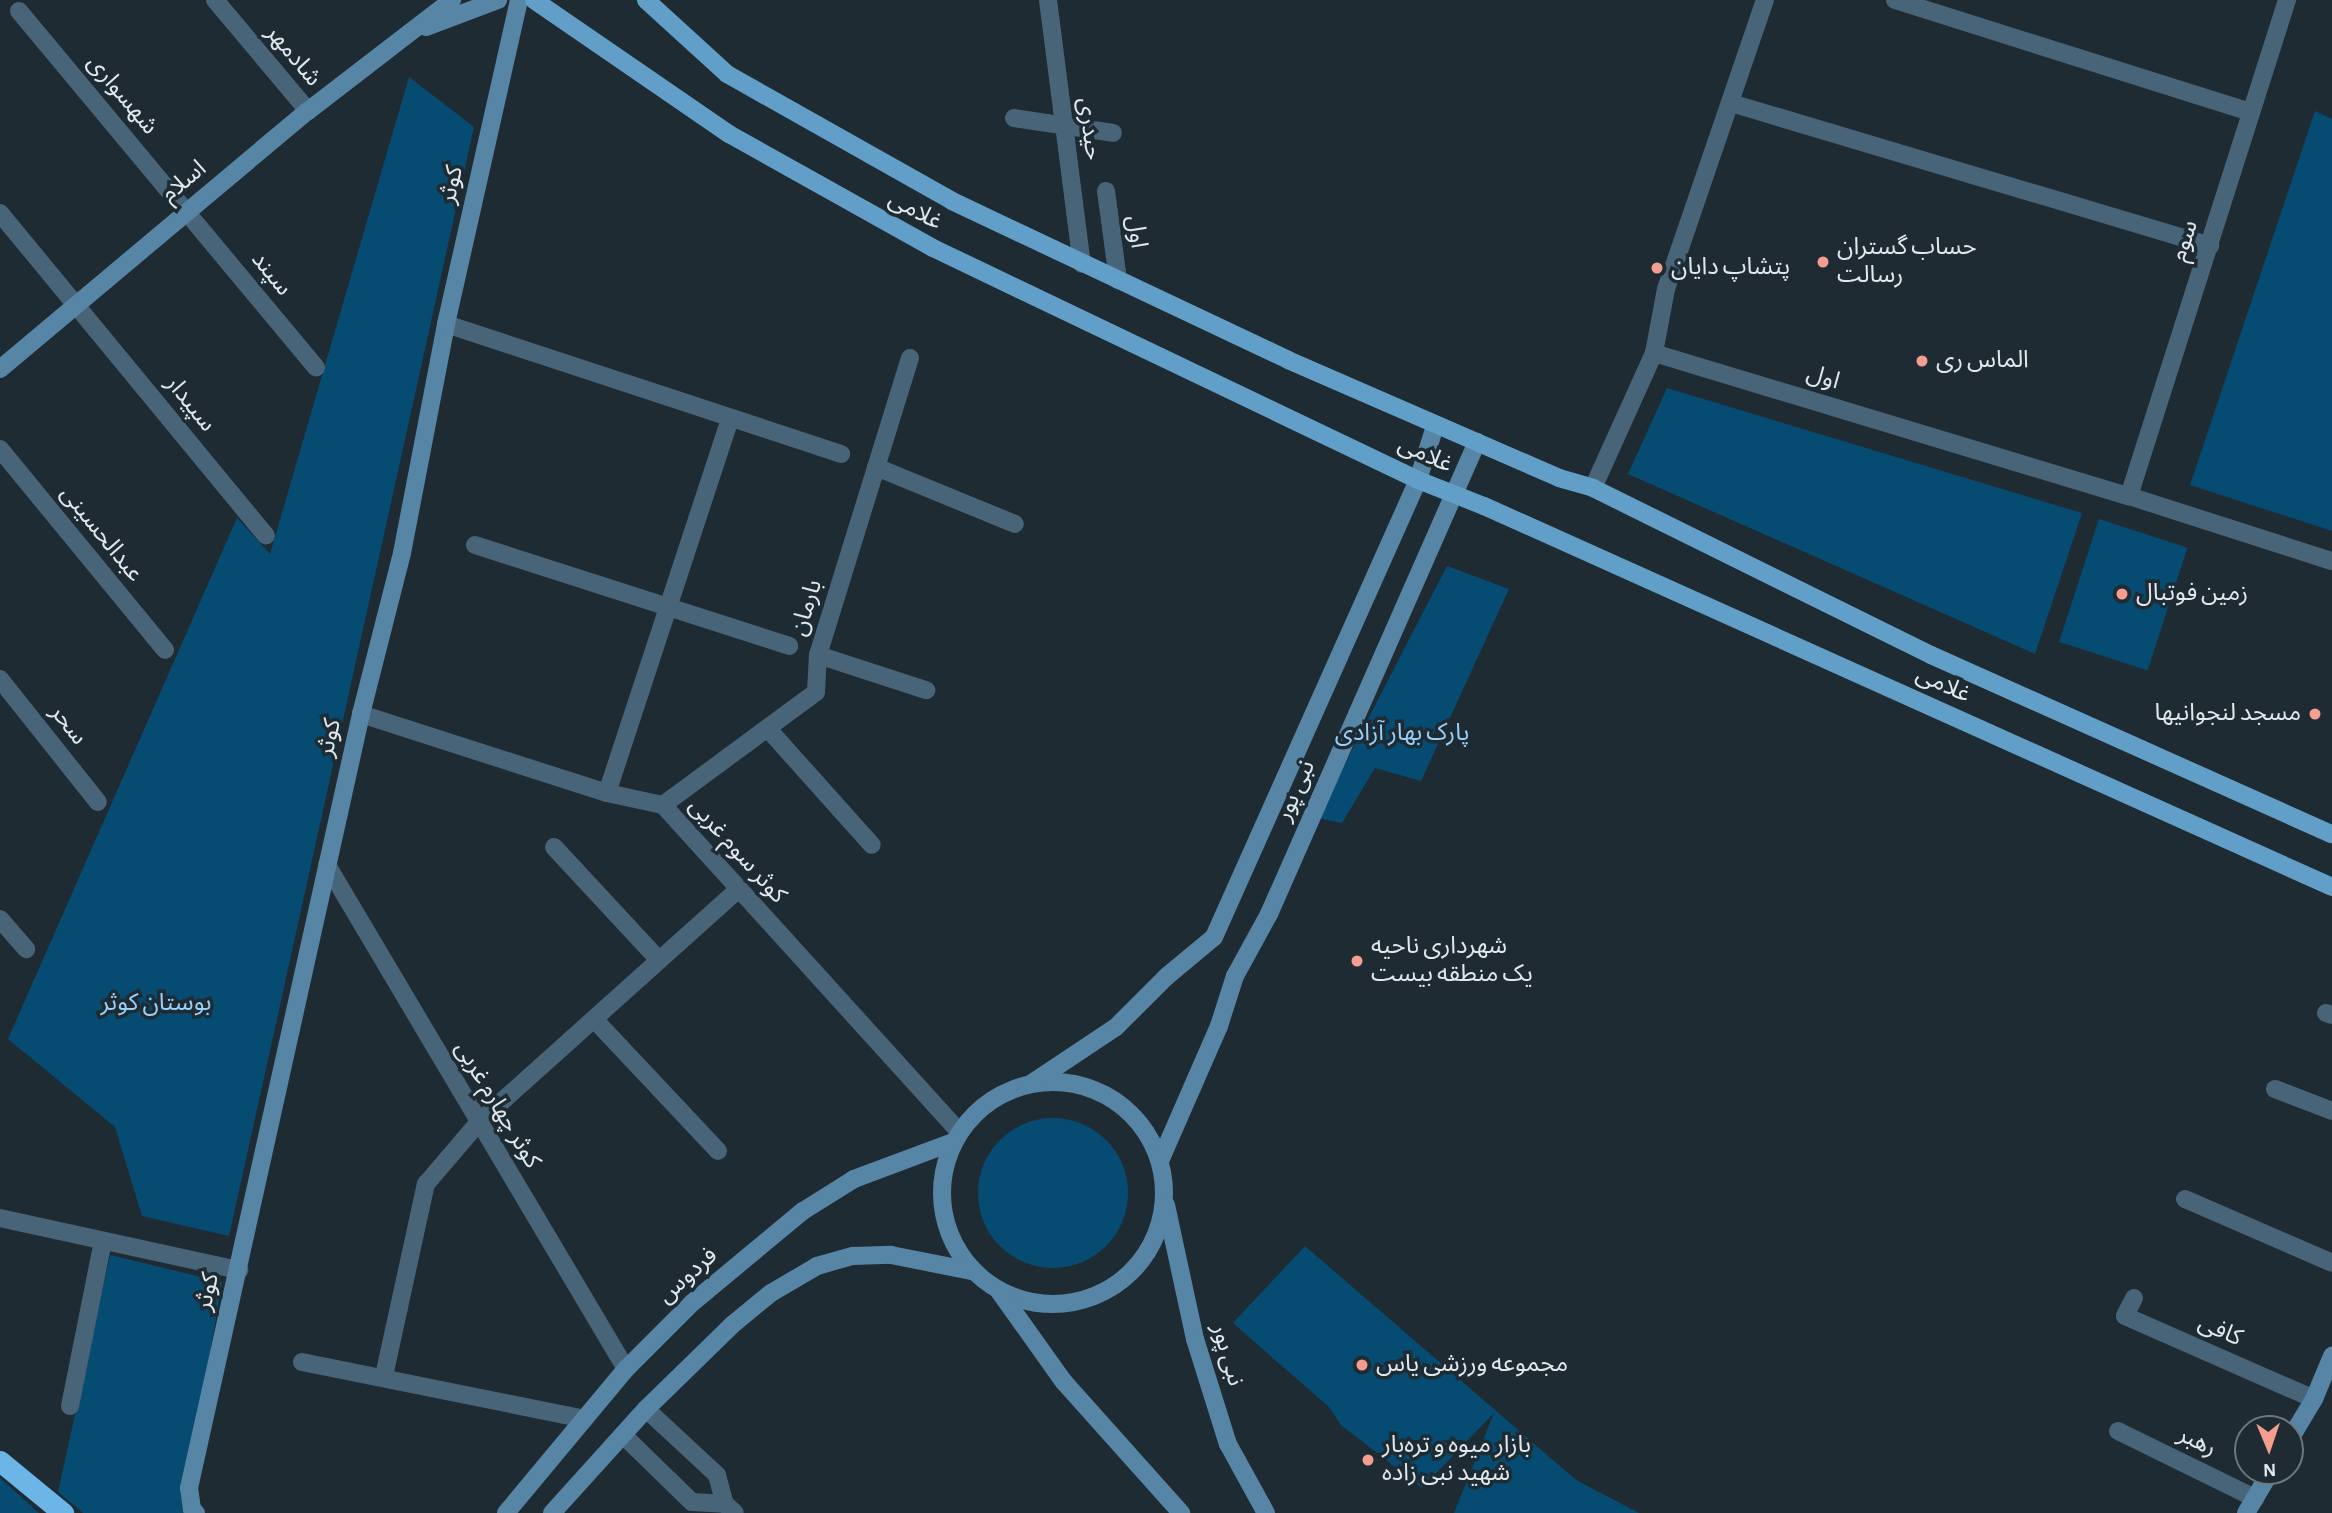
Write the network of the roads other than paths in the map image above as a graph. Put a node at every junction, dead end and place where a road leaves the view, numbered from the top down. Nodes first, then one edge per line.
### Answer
1 (215, 0) edge
2 (452, 0) edge
3 (498, 0) edge
4 (519, 0) edge
5 (534, 0) edge
6 (646, 0) edge
7 (1048, 0) edge
8 (1765, 0) edge
9 (1895, 0) edge
10 (2287, 0) edge
11 (19, 11) dead end
12 (403, 36) junction
13 (1731, 103) junction
14 (308, 111) junction
15 (2251, 112) junction
16 (1014, 118) dead end
17 (1064, 127) junction
18 (1114, 133) dead end
19 (1106, 191) dead end
20 (188, 211) junction
21 (0, 213) edge
22 (2210, 246) junction
23 (1082, 264) junction
24 (1118, 280) junction
25 (75, 303) junction
26 (446, 324) junction
27 (1654, 353) junction
28 (910, 358) dead end
29 (316, 368) dead end
30 (0, 369) edge
31 (730, 418) junction
32 (1435, 426) junction
33 (1477, 442) junction
34 (0, 449) edge
35 (841, 454) dead end
36 (876, 467) junction
37 (1418, 480) junction
38 (1593, 488) junction
39 (1452, 493) junction
40 (2129, 496) junction
41 (1015, 524) dead end
42 (266, 536) dead end
43 (475, 545) dead end
44 (2332, 561) edge
45 (668, 607) junction
46 (789, 646) dead end
47 (165, 650) dead end
48 (818, 656) junction
49 (0, 679) edge
50 (926, 690) dead end
51 (360, 714) junction
52 (769, 730) junction
53 (607, 793) junction
54 (98, 802) dead end
55 (663, 805) junction
56 (2332, 834) edge
57 (872, 845) dead end
58 (554, 847) dead end
59 (327, 865) junction
60 (2332, 887) edge
61 (738, 890) junction
62 (0, 919) edge
63 (26, 949) dead end
64 (659, 960) junction
65 (594, 1018) junction
66 (1032, 1083) junction
67 (2275, 1089) dead end
68 (2332, 1111) edge
69 (479, 1122) junction
70 (956, 1137) junction
71 (718, 1151) dead end
72 (1160, 1161) junction
73 (2185, 1199) dead end
74 (1165, 1201) junction
75 (0, 1218) edge
76 (103, 1241) junction
77 (2332, 1263) edge
78 (239, 1270) junction
79 (972, 1271) junction
80 (999, 1291) junction
81 (2134, 1298) dead end
82 (2332, 1356) edge
83 (302, 1362) dead end
84 (626, 1369) junction
85 (384, 1376) junction
86 (2314, 1399) junction
87 (70, 1406) dead end
88 (646, 1409) junction
89 (2304, 1416) edge
90 (584, 1419) junction
91 (2118, 1431) dead end
92 (623, 1435) junction
93 (0, 1461) edge
94 (2263, 1485) edge
95 (2251, 1505) edge
96 (730, 1509) edge
97 (63, 1513) edge
98 (196, 1513) edge
99 (506, 1513) edge
100 (552, 1513) edge
101 (1181, 1513) edge
102 (1266, 1513) edge

1 - 14 street, شادمهر
2 - 12 main road, اسلام
3 - 12 main road
4 - 26 main road, کوثر
5 - 37 main road, غلامی
6 - 23 main road, غلامی
7 - 17 street, حیدری
8 - 13 street
9 - 15 street
10 - 15 street, سوم
11 - 20 street, شهسواری
12 - 14 main road, اسلام
13 - 22 street
13 - 27 street
14 - 20 main road, اسلام
15 - 22 street, سوم
16 - 17 street
17 - 18 street
17 - 23 street, حیدری
19 - 24 street, اول
20 - 25 main road, اسلام
20 - 29 street, سپند
21 - 25 street, سپیدار
22 - 40 street, سوم
23 - 24 main road, غلامی
24 - 32 main road, غلامی
25 - 30 main road, اسلام
25 - 42 street, سپیدار
26 - 31 street
26 - 51 main road, کوثر
27 - 38 street
27 - 40 street, اول
28 - 36 street, بارمان
31 - 35 street
31 - 45 street
32 - 33 main road, غلامی
32 - 37 main road, نبی پور
33 - 38 main road, غلامی
33 - 39 main road, نبی پور
34 - 47 street, عبدالحسینی
36 - 41 street
36 - 48 street, بارمان
37 - 39 main road, غلامی
37 - 66 main road, نبی پور
38 - 56 main road, غلامی
39 - 60 main road, غلامی
39 - 72 main road, نبی پور
40 - 44 street, اول
43 - 45 street
45 - 46 street
45 - 53 street
48 - 50 street
48 - 52 street, بارمان
49 - 54 street, سحر
51 - 53 street, کوثر سوم غربی
51 - 59 main road, کوثر
52 - 55 street, بارمان
52 - 57 street
53 - 55 street, کوثر سوم غربی
55 - 61 street, کوثر سوم غربی
58 - 64 street
59 - 69 street, کوثر چهارم غربی
59 - 78 main road, کوثر
61 - 64 street
61 - 70 street, کوثر سوم غربی
62 - 63 street
64 - 65 street
65 - 69 street
65 - 71 street
66 - 70 main road
66 - 72 main road
67 - 68 street
69 - 84 street, کوثر چهارم غربی
69 - 85 street
70 - 79 main road
70 - 84 main road, فردوس
72 - 74 main road
73 - 77 street
74 - 80 main road
74 - 102 main road, نبی پور
75 - 76 street
76 - 78 street
76 - 87 street
78 - 98 main road, کوثر
79 - 80 main road
79 - 88 main road
80 - 101 main road
81 - 86 street, کافی
82 - 86 main road
83 - 85 street
84 - 90 main road, فردوس
85 - 90 street
86 - 89 main road
88 - 92 main road
88 - 96 street
90 - 99 main road, فردوس
91 - 95 street, رهبر
92 - 96 street
92 - 100 main road
93 - 97 highway
94 - 95 main road

